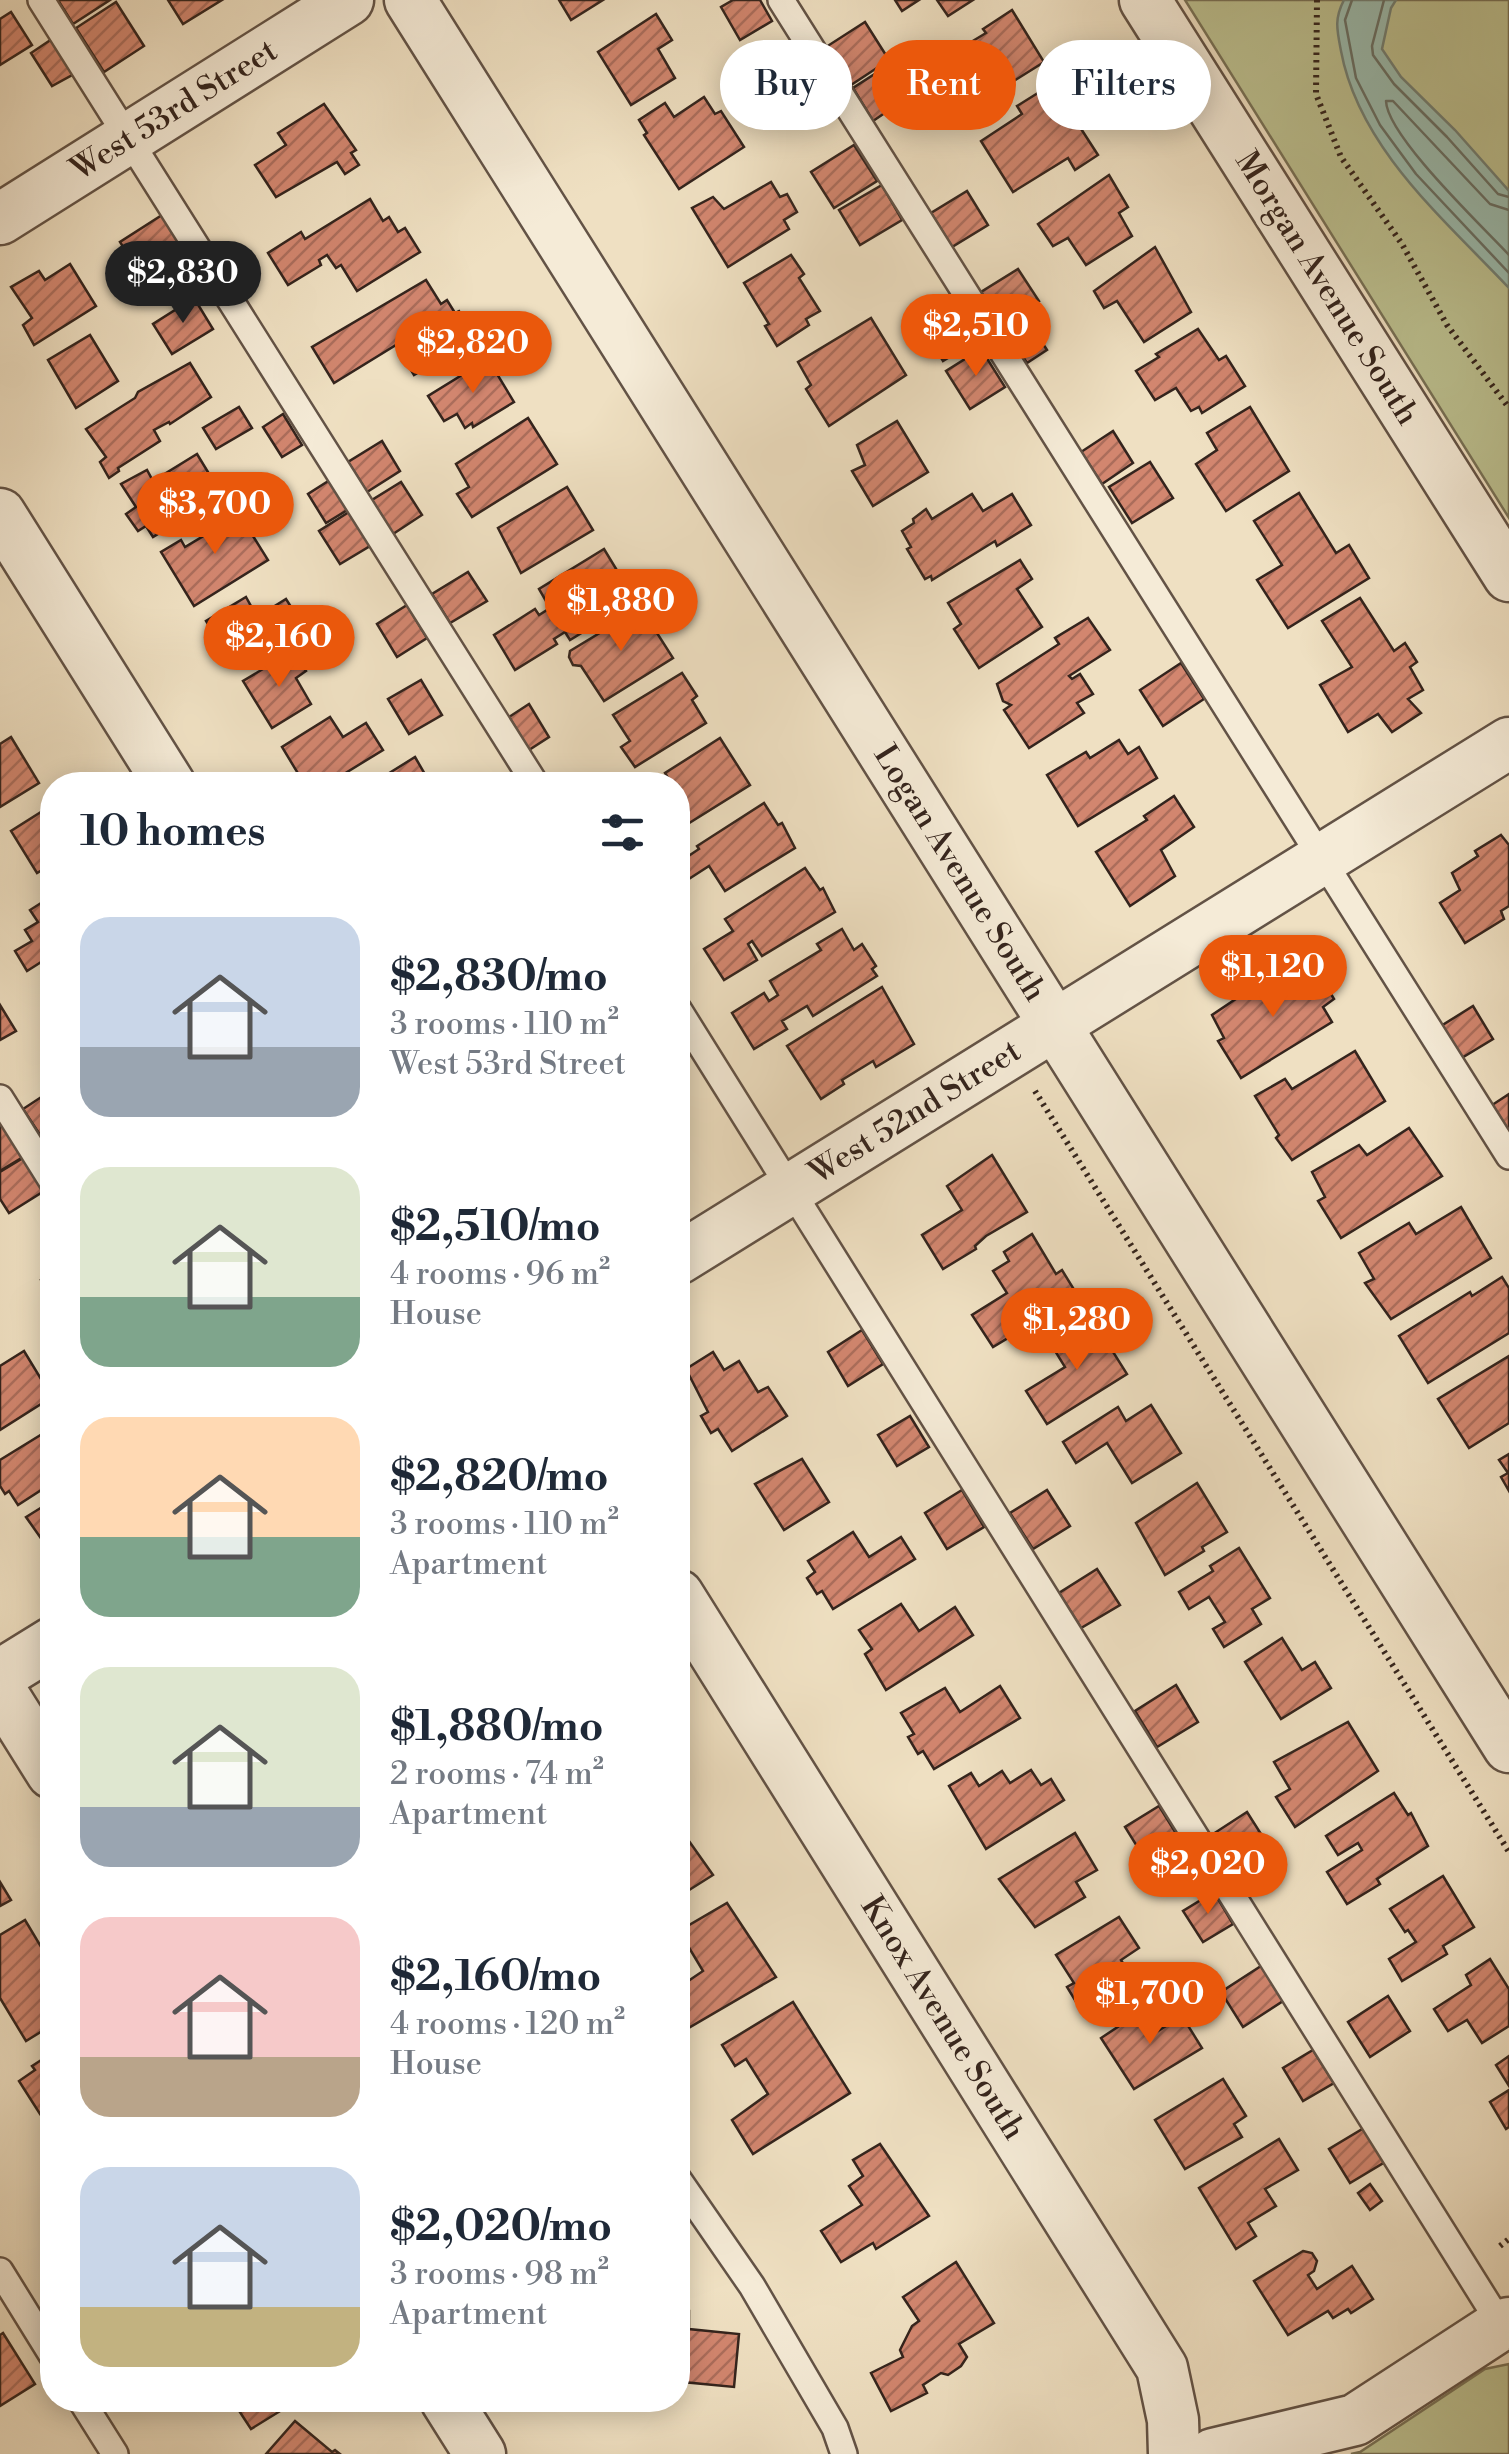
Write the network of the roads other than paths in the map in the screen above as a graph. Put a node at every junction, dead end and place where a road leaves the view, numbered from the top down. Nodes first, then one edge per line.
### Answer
1 (40, 0) edge
2 (348, 0) edge
3 (410, 0) edge
4 (780, 0) edge
5 (1145, 0) edge
6 (128, 139) junction
7 (0, 219) edge
8 (0, 514) edge
9 (1509, 576) edge
10 (1509, 743) edge
11 (162, 772) edge
12 (528, 772) edge
13 (1321, 858) junction
14 (1056, 1025) junction
15 (690, 1028) edge
16 (0, 1098) edge
17 (1509, 1156) edge
18 (40, 1163) edge
19 (790, 1189) junction
20 (690, 1252) edge
21 (690, 1613) edge
22 (40, 1650) edge
23 (0, 1675) edge
24 (0, 1690) edge
25 (1509, 1747) edge
26 (40, 1754) edge
27 (690, 2196) edge
28 (0, 2271) edge
29 (1505, 2324) edge
30 (40, 2335) edge
31 (89, 2412) edge
32 (454, 2412) edge
33 (115, 2454) edge
34 (480, 2454) edge
35 (844, 2454) edge
36 (1174, 2454) edge
37 (1213, 2454) edge

1 - 6 lane
2 - 6 street, West 53rd Street
3 - 14 street, Logan Avenue South
4 - 13 lane
5 - 9 street, Morgan Avenue South
6 - 7 street, West 53rd Street
6 - 12 lane
8 - 11 street
10 - 13 street, West 52nd Street
13 - 14 street, West 52nd Street
13 - 17 lane
14 - 19 street, West 52nd Street
14 - 25 street, Logan Avenue South
15 - 19 lane
16 - 18 lane
19 - 20 street, West 52nd Street
19 - 29 lane
21 - 36 street, Knox Avenue South
22 - 23 street
24 - 26 street
27 - 35 lane
28 - 30 lane
29 - 37 street
31 - 33 lane
32 - 34 street

